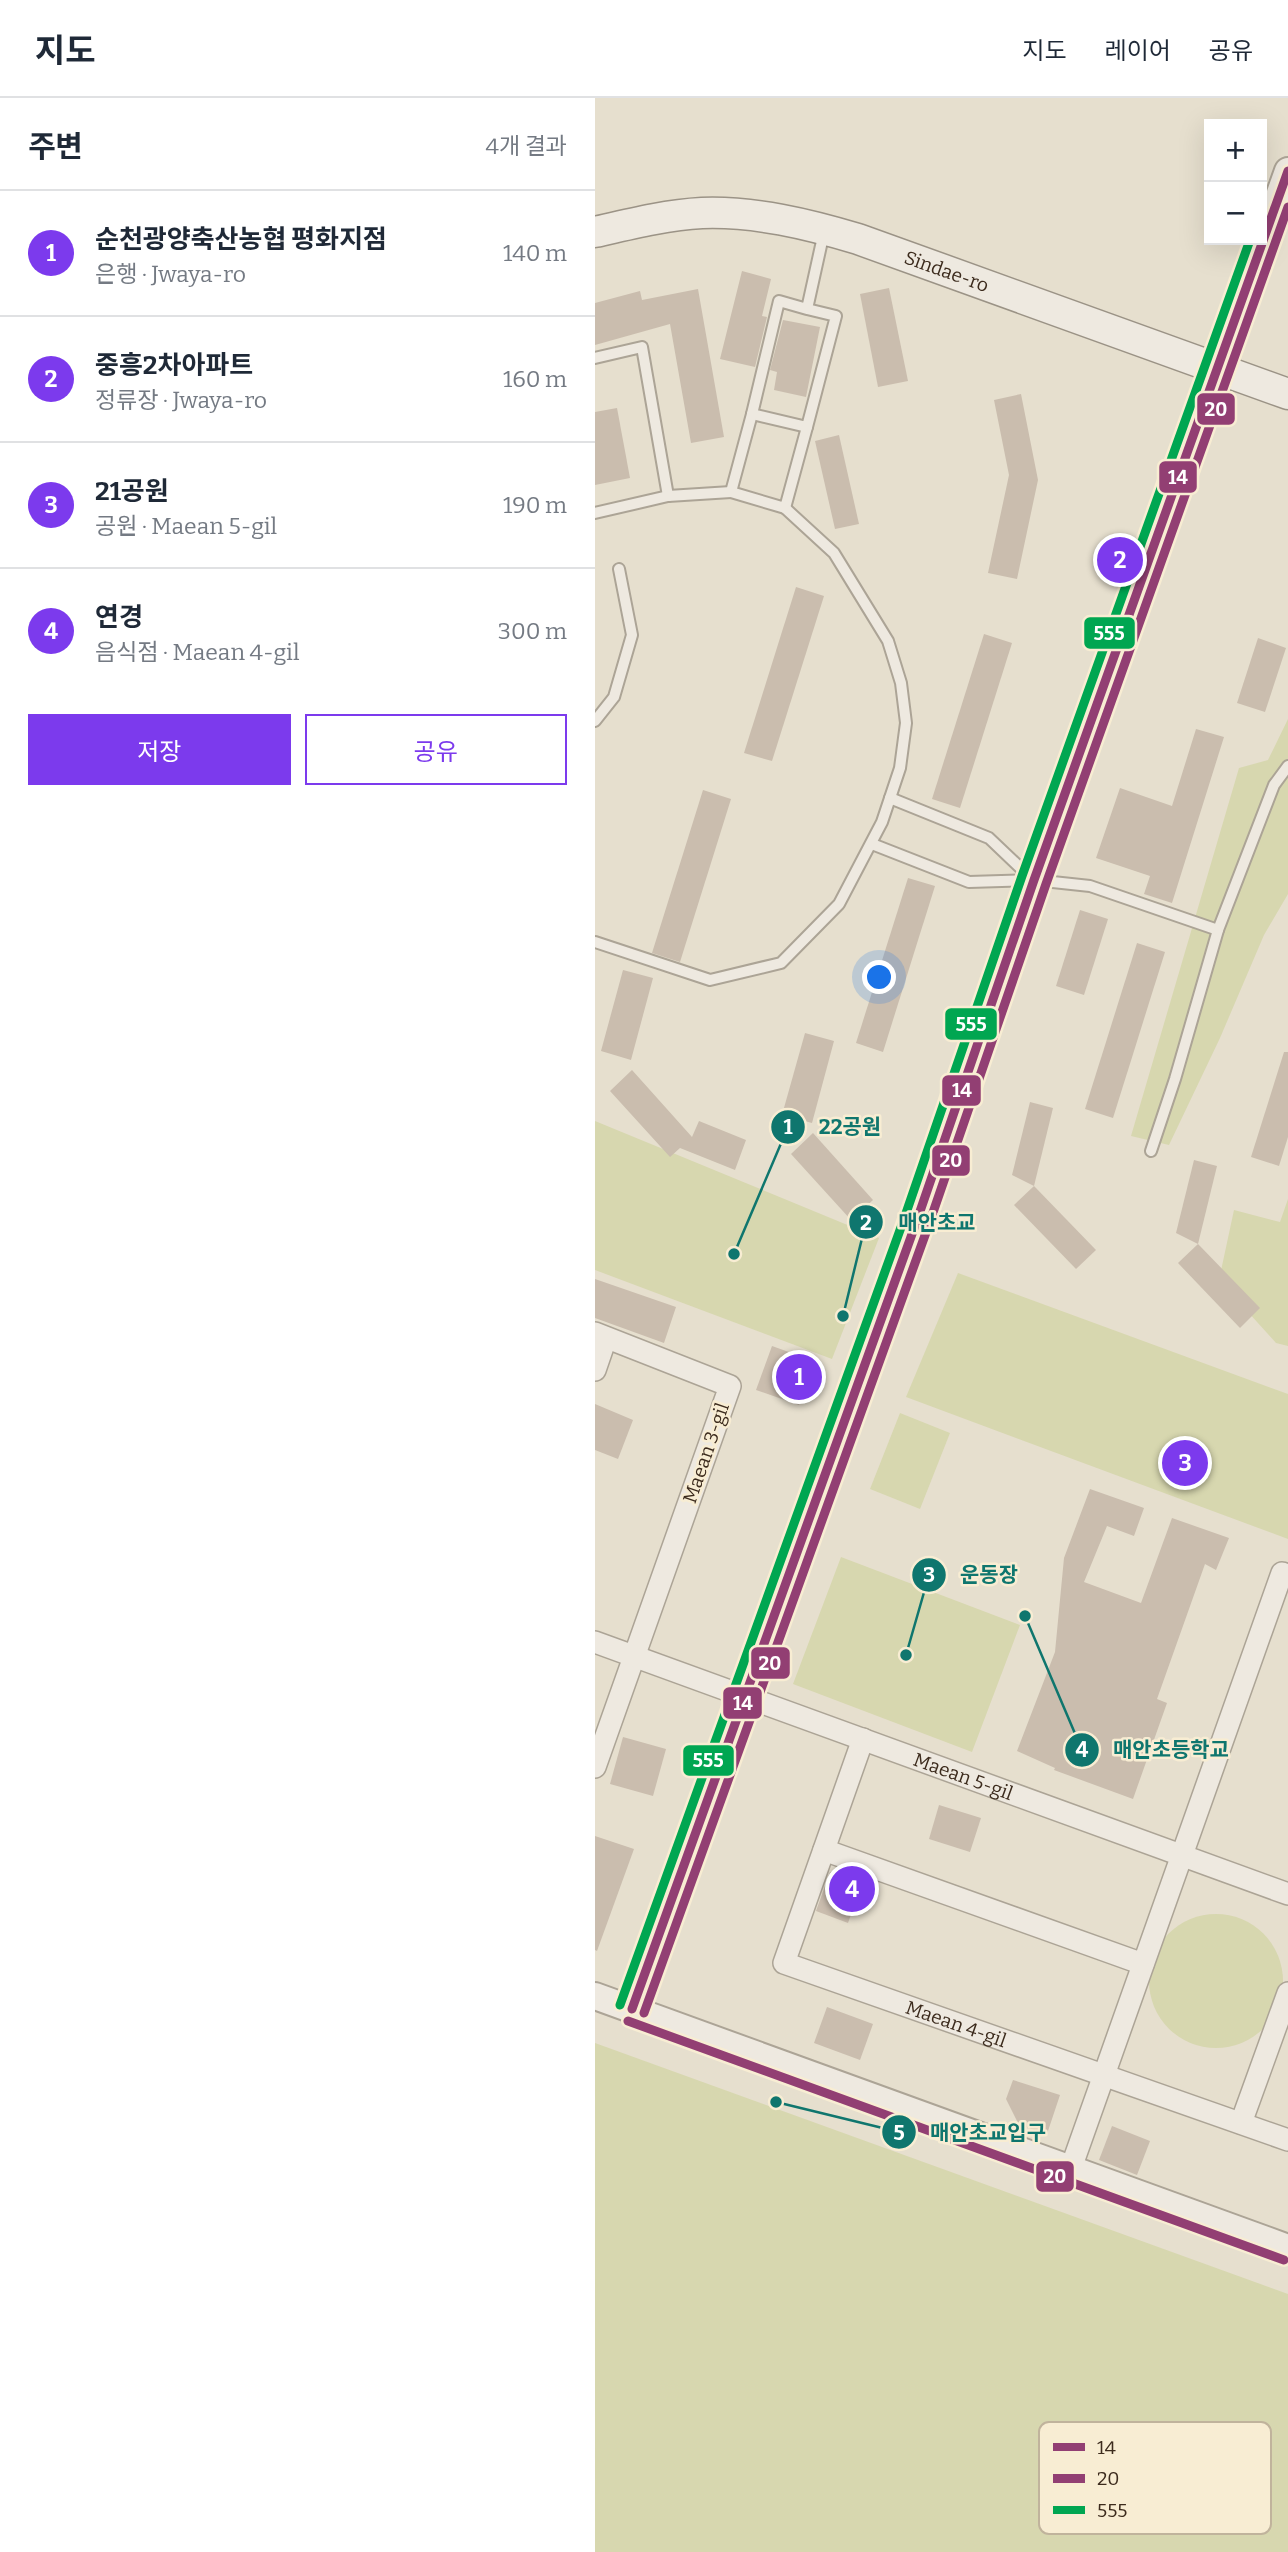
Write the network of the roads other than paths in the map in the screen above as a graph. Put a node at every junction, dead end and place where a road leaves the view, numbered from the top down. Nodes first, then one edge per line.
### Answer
1 (1288, 171) edge
2 (825, 229) junction
3 (595, 232) edge
4 (807, 309) junction
5 (595, 358) edge
6 (1219, 370) junction
7 (1288, 394) edge
8 (753, 414) junction
9 (807, 427) junction
10 (731, 492) junction
11 (668, 496) junction
12 (785, 508) junction
13 (595, 513) edge
14 (619, 569) dead end
15 (595, 721) edge
16 (1288, 766) edge
17 (890, 798) junction
18 (872, 844) junction
19 (1034, 880) junction
20 (1218, 930) junction
21 (595, 943) edge
22 (1151, 1152) dead end
23 (601, 1335) edge
24 (595, 1370) edge
25 (1288, 1575) edge
26 (595, 1642) edge
27 (635, 1657) junction
28 (746, 1696) junction
29 (863, 1739) junction
30 (595, 1768) edge
31 (824, 1850) junction
32 (1181, 1855) junction
33 (1288, 1894) edge
34 (1143, 1964) junction
35 (1288, 1993) edge
36 (595, 1996) edge
37 (632, 2009) junction
38 (1103, 2076) junction
39 (1241, 2123) junction
40 (1288, 2140) edge
41 (1071, 2168) junction
42 (1288, 2248) edge

1 - 6 street
2 - 3 main road, Sindae-ro
2 - 4 lane
2 - 6 main road, Sindae-ro
4 - 8 lane
4 - 9 lane
5 - 11 lane
6 - 7 main road, Sindae-ro
6 - 19 street
8 - 9 lane
8 - 10 lane
9 - 12 lane
10 - 11 lane
10 - 12 lane
11 - 13 lane
12 - 17 lane
14 - 15 lane
16 - 20 lane
17 - 18 lane
17 - 19 lane
18 - 19 lane
18 - 21 lane
19 - 20 lane
19 - 28 street
20 - 22 lane
23 - 24 street
23 - 27 street, Maean 3-gil
25 - 32 street
26 - 27 street, Maean 5-gil
27 - 28 street, Maean 5-gil
27 - 30 street
28 - 29 street, Maean 5-gil
28 - 37 street
29 - 31 street, Maean 4-gil
29 - 32 street, Maean 5-gil
31 - 34 street
31 - 38 street, Maean 4-gil
32 - 33 street, Maean 5-gil
32 - 34 street
34 - 38 street
35 - 39 street
36 - 37 street
37 - 41 street
38 - 39 street, Maean 4-gil
38 - 41 street
39 - 40 street, Maean 4-gil
41 - 42 street

